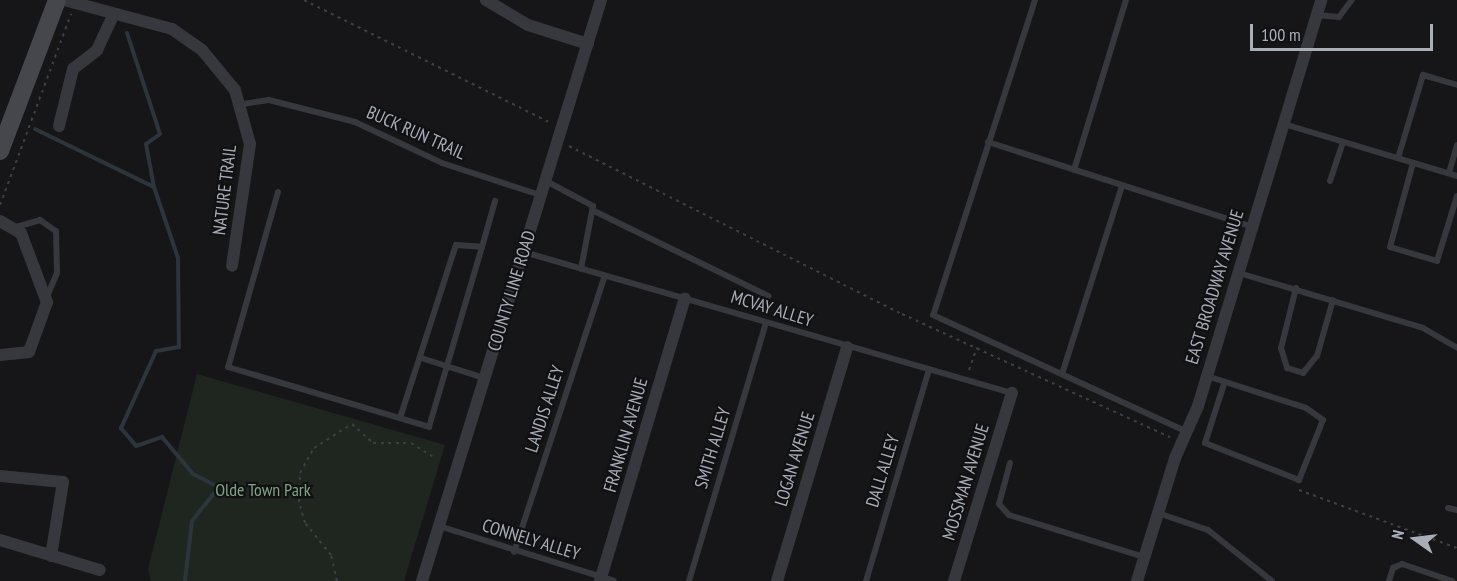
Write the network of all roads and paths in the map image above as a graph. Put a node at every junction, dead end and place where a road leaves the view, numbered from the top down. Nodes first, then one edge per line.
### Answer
1 (304, 0) edge
2 (486, 0) edge
3 (601, 0) edge
4 (1035, 0) edge
5 (1126, 0) edge
6 (1322, 0) edge
7 (1352, 0) edge
8 (65, 1) edge
9 (1317, 15) junction
10 (113, 16) junction
11 (588, 44) junction
12 (1457, 86) edge
13 (243, 104) junction
14 (1283, 123) junction
15 (59, 126) dead end
16 (559, 135) junction
17 (988, 142) junction
18 (1343, 142) junction
19 (1457, 145) edge
20 (0, 151) edge
21 (1398, 158) junction
22 (1413, 163) junction
23 (1074, 170) junction
24 (1449, 173) junction
25 (1457, 176) edge
26 (546, 180) junction
27 (1330, 181) dead end
28 (1122, 186) junction
29 (278, 192) dead end
30 (541, 195) junction
31 (1457, 196) edge
32 (495, 201) dead end
33 (0, 205) edge
34 (594, 211) junction
35 (0, 221) edge
36 (1252, 226) junction
37 (16, 228) junction
38 (482, 247) junction
39 (524, 252) junction
40 (232, 266) dead end
41 (581, 268) junction
42 (1238, 273) junction
43 (605, 276) junction
44 (1296, 288) junction
45 (47, 297) junction
46 (768, 297) dead end
47 (685, 298) junction
48 (1333, 300) junction
49 (766, 323) junction
50 (847, 347) junction
51 (977, 347) junction
52 (1457, 348) edge
53 (0, 355) edge
54 (421, 358) junction
55 (448, 367) junction
56 (929, 369) junction
57 (1062, 374) junction
58 (1207, 376) junction
59 (485, 378) junction
60 (966, 379) junction
61 (1224, 384) junction
62 (1012, 393) joint
63 (400, 418) junction
64 (1184, 438) junction
65 (432, 456) dead end
66 (1010, 463) dead end
67 (0, 476) edge
68 (1294, 488) dead end
69 (1448, 508) dead end
70 (1457, 510) edge
71 (1158, 513) junction
72 (439, 526) junction
73 (0, 540) edge
74 (1457, 548) edge
75 (514, 552) junction
76 (51, 556) junction
77 (1144, 557) junction
78 (100, 570) dead end
79 (601, 579) edge
80 (337, 581) edge
81 (422, 581) edge
82 (614, 581) edge
83 (689, 581) edge
84 (777, 581) edge
85 (866, 581) edge
86 (954, 581) edge
87 (1137, 581) edge
88 (1272, 581) edge
89 (1389, 581) edge
90 (1452, 581) edge

1 - 16 path
2 - 11 street
3 - 11 street, COUNTY LINE ROAD
4 - 17 lane
5 - 23 lane
6 - 9 street, EAST BROADWAY AVENUE
7 - 9 lane
8 - 10 street, NATURE TRAIL
8 - 20 main road
8 - 33 path
9 - 14 street, EAST BROADWAY AVENUE
10 - 13 street, NATURE TRAIL
10 - 15 street
11 - 16 street, COUNTY LINE ROAD
12 - 21 lane
13 - 30 lane, BUCK RUN TRAIL
13 - 40 street, NATURE TRAIL
14 - 18 lane
14 - 36 street, EAST BROADWAY AVENUE
16 - 26 street, COUNTY LINE ROAD
16 - 51 path
17 - 23 lane
17 - 57 lane
18 - 21 lane
18 - 27 lane
19 - 24 lane
21 - 22 lane
22 - 24 lane
22 - 31 lane
23 - 28 lane
24 - 25 lane
26 - 30 street, COUNTY LINE ROAD
26 - 34 lane
28 - 36 lane
28 - 57 lane
29 - 63 lane
30 - 39 street, COUNTY LINE ROAD
32 - 38 lane
34 - 41 lane
34 - 46 lane
35 - 37 street
36 - 42 street, EAST BROADWAY AVENUE
37 - 45 street
37 - 45 lane
38 - 54 lane
38 - 55 lane
39 - 41 lane, MCVAY ALLEY
39 - 59 street, COUNTY LINE ROAD
41 - 43 lane, MCVAY ALLEY
42 - 44 lane
42 - 58 street, EAST BROADWAY AVENUE
43 - 47 lane, MCVAY ALLEY
43 - 75 lane, LANDIS ALLEY
44 - 48 lane
44 - 48 lane
45 - 53 street
47 - 49 lane, MCVAY ALLEY
47 - 79 street, FRANKLIN AVENUE
48 - 52 lane
49 - 50 lane, MCVAY ALLEY
49 - 83 lane, SMITH ALLEY
50 - 56 lane, MCVAY ALLEY
50 - 84 street, LOGAN AVENUE
51 - 60 path
51 - 64 path
54 - 55 lane
54 - 63 lane
55 - 59 lane
55 - 63 lane
56 - 60 lane, MCVAY ALLEY
56 - 85 lane, DALL ALLEY
57 - 64 lane
58 - 61 lane
58 - 64 street, EAST BROADWAY AVENUE
59 - 72 street, COUNTY LINE ROAD
60 - 62 lane, MCVAY ALLEY
61 - 61 lane
62 - 86 street, MOSSMAN AVENUE
64 - 71 street, EAST BROADWAY AVENUE
65 - 80 path
66 - 77 lane
67 - 76 street
68 - 74 path
69 - 70 lane
71 - 77 street, EAST BROADWAY AVENUE
71 - 88 lane
72 - 75 lane, CONNELY ALLEY
72 - 81 street, COUNTY LINE ROAD
73 - 76 street
75 - 79 lane, CONNELY ALLEY
76 - 78 street
77 - 87 street, EAST BROADWAY AVENUE
79 - 82 lane, CONNELY ALLEY
89 - 90 lane

